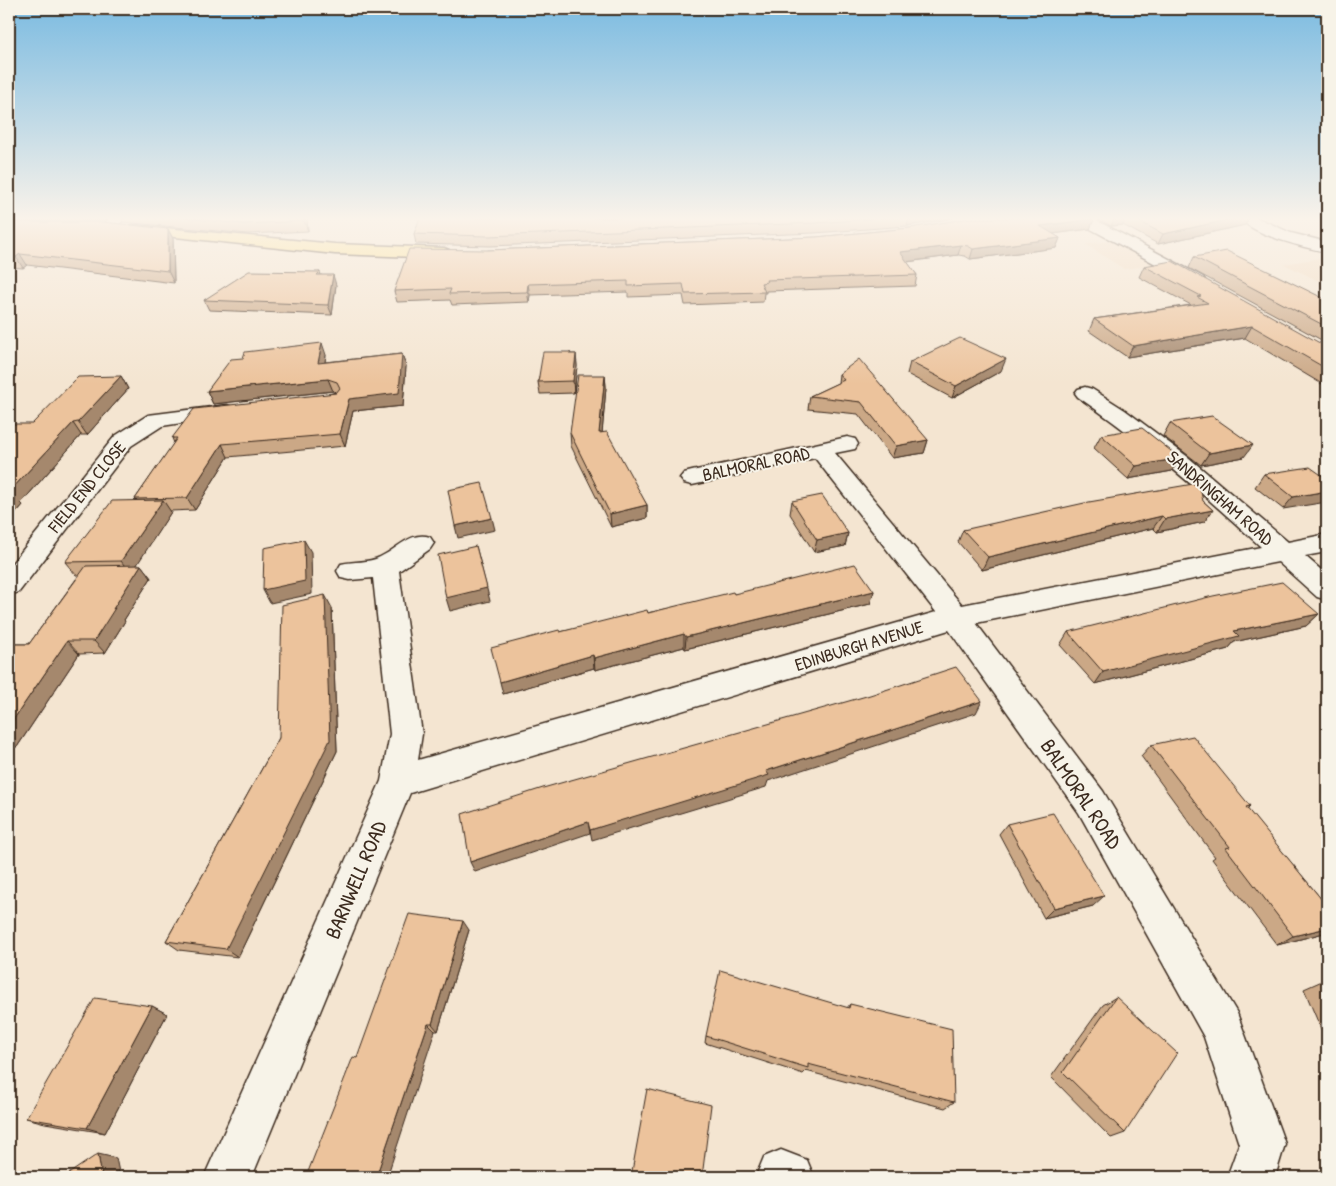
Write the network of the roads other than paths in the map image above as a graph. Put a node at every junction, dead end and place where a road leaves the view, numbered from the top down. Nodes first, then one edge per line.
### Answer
1 (1184, 273) edge
2 (1207, 286) edge
3 (1085, 393) dead end
4 (245, 409) edge
5 (692, 478) dead end
6 (421, 543) dead end
7 (1327, 543) edge
8 (1282, 552) junction
9 (21, 554) edge
10 (9, 585) edge
11 (1327, 590) edge
12 (955, 617) junction
13 (398, 781) junction
14 (228, 1177) edge
15 (1251, 1177) edge

1 - 2 street
3 - 8 street, SANDRINGHAM ROAD
4 - 9 street, FIELD END CLOSE
5 - 12 street, BALMORAL ROAD
6 - 13 street, BARNWELL ROAD
7 - 8 street, EDINBURGH AVENUE
8 - 11 street, SANDRINGHAM ROAD
8 - 12 street, EDINBURGH AVENUE
9 - 10 street, FIELD END CLOSE
12 - 13 street, EDINBURGH AVENUE
12 - 15 street, BALMORAL ROAD
13 - 14 street, BARNWELL ROAD

